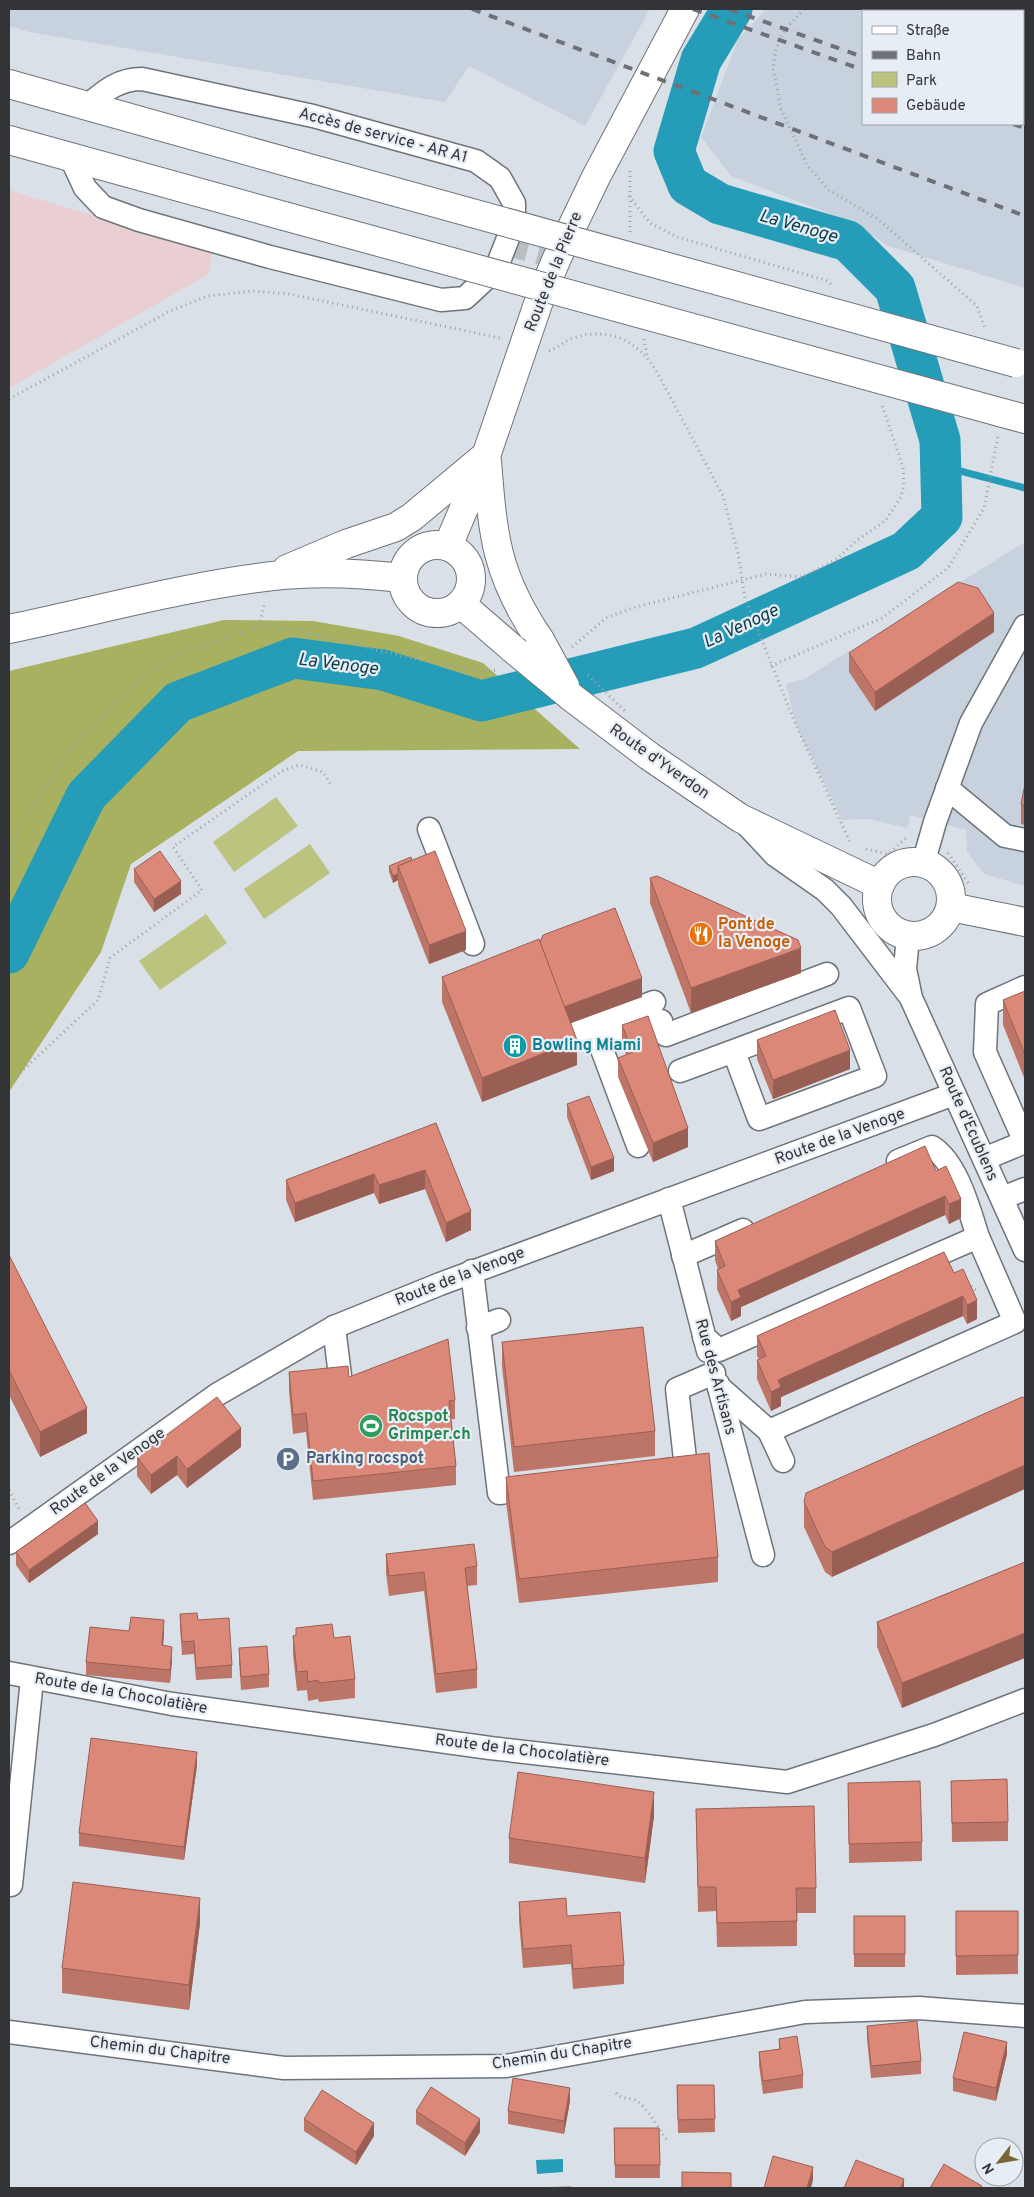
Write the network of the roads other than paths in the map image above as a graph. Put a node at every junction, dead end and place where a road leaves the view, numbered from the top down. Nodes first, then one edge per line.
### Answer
1 (685, 9) edge
2 (9, 84) edge
3 (87, 106) junction
4 (9, 140) edge
5 (71, 158) junction
6 (1021, 364) edge
7 (1014, 416) edge
8 (486, 456) junction
9 (448, 546) junction
10 (272, 576) junction
11 (402, 578) junction
12 (461, 604) junction
13 (1025, 626) edge
14 (9, 629) edge
15 (570, 696) junction
16 (947, 788) junction
17 (740, 818) junction
18 (429, 829) dead end
19 (1025, 840) edge
20 (925, 854) junction
21 (880, 885) junction
22 (951, 907) junction
23 (1025, 922) edge
24 (908, 936) junction
25 (473, 944) dead end
26 (827, 974) dead end
27 (1025, 987) edge
28 (911, 998) junction
29 (660, 1020) junction
30 (579, 1032) dead end
31 (734, 1052) junction
32 (680, 1071) dead end
33 (954, 1094) junction
34 (1025, 1142) edge
35 (638, 1146) dead end
36 (984, 1159) junction
37 (882, 1168) edge
38 (1025, 1189) edge
39 (1002, 1198) junction
40 (669, 1199) junction
41 (765, 1221) edge
42 (978, 1237) junction
43 (1025, 1250) edge
44 (683, 1256) junction
45 (472, 1272) junction
46 (499, 1320) dead end
47 (334, 1327) junction
48 (478, 1328) junction
49 (704, 1337) junction
50 (716, 1380) junction
51 (341, 1384) edge
52 (769, 1431) junction
53 (782, 1461) dead end
54 (647, 1473) edge
55 (558, 1485) edge
56 (9, 1543) edge
57 (763, 1555) dead end
58 (9, 1673) edge
59 (32, 1679) junction
60 (1025, 1700) edge
61 (11, 1885) dead end
62 (1025, 2016) edge
63 (9, 2032) edge

1 - 8 main road, Route de la Pierre
2 - 3 main road
3 - 5 street, Accès de service - AR A1
3 - 6 main road, bridge
4 - 5 main road
5 - 7 main road, bridge
8 - 9 main road, Route de la Pierre
8 - 10 main road
8 - 15 main road, bridge
9 - 11 main road
9 - 12 main road
10 - 11 main road
10 - 14 main road
11 - 12 main road
12 - 15 main road, Route d'Yverdon, bridge
13 - 16 street
15 - 17 main road, Route d'Yverdon
16 - 19 street
16 - 20 street
17 - 21 main road, Route d'Yverdon
17 - 28 street, Route d'Ecublens
18 - 25 street
20 - 21 main road
20 - 22 main road
21 - 24 main road
22 - 23 main road
22 - 24 main road
24 - 28 street, Route d'Ecublens
26 - 29 street
27 - 34 street
28 - 33 street, Route d'Ecublens
29 - 30 street
29 - 35 street
31 - 31 street
31 - 32 street
33 - 36 street, Route d'Ecublens
33 - 40 street, Route de la Venoge
34 - 36 street
36 - 39 street, Route d'Ecublens
37 - 42 street
38 - 39 street
39 - 43 street, Route d'Ecublens
40 - 44 street, Rue des Artisans
40 - 45 street, Route de la Venoge
41 - 44 street
42 - 49 street
42 - 52 street
44 - 49 street, Rue des Artisans
45 - 47 street, Route de la Venoge
45 - 48 street
46 - 48 street
47 - 51 street
47 - 56 street, Route de la Venoge
48 - 55 street
49 - 50 street, Rue des Artisans
50 - 52 street
50 - 54 street
50 - 57 street, Rue des Artisans
52 - 53 street
58 - 59 street, Route de la Chocolatière
59 - 60 street, Route de la Chocolatière
59 - 61 street
62 - 63 street, Chemin du Chapitre

